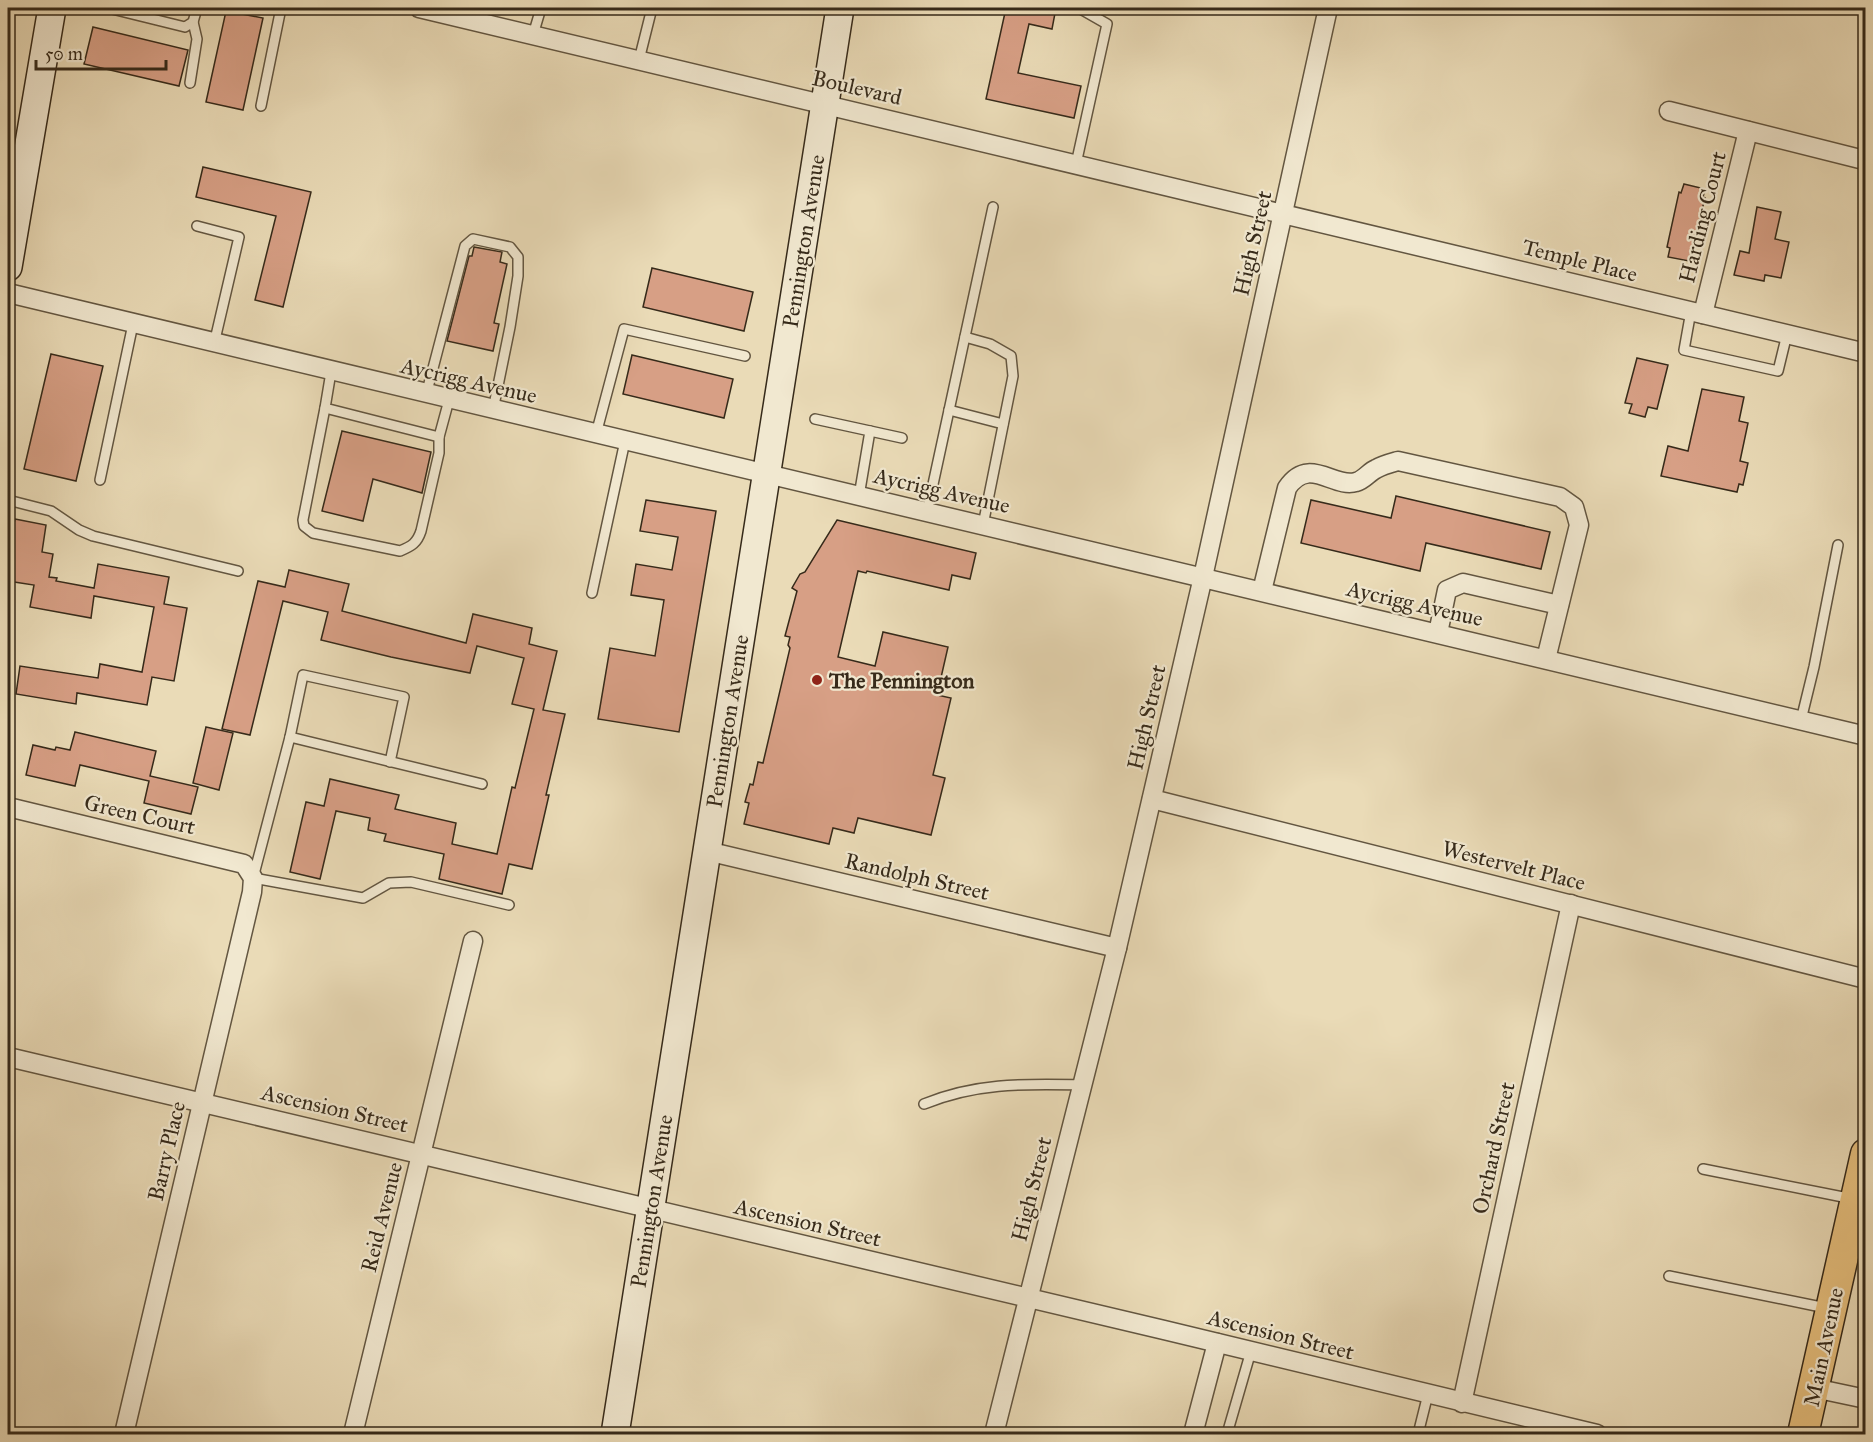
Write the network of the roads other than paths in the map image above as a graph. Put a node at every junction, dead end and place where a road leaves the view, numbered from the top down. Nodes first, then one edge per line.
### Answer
1 (52, 8) edge
2 (108, 8) edge
3 (196, 8) edge
4 (281, 8) edge
5 (419, 8) edge
6 (541, 8) edge
7 (652, 8) edge
8 (840, 8) edge
9 (1079, 8) edge
10 (1328, 8) edge
11 (193, 22) junction
12 (533, 34) junction
13 (639, 60) junction
14 (190, 83) dead end
15 (825, 104) junction
16 (261, 106) dead end
17 (1669, 111) dead end
18 (1748, 131) junction
19 (1864, 160) edge
20 (1076, 164) junction
21 (993, 207) dead end
22 (1284, 213) junction
23 (197, 226) dead end
24 (8, 267) edge
25 (8, 293) edge
26 (1697, 313) junction
27 (133, 324) junction
28 (1787, 334) junction
29 (965, 337) junction
30 (214, 344) junction
31 (1866, 353) edge
32 (746, 356) dead end
33 (331, 372) junction
34 (426, 395) junction
35 (449, 400) junction
36 (325, 408) junction
37 (493, 410) junction
38 (949, 410) junction
39 (815, 419) dead end
40 (1003, 424) junction
41 (870, 431) junction
42 (596, 434) junction
43 (440, 437) junction
44 (902, 438) dead end
45 (625, 441) junction
46 (766, 473) junction
47 (100, 480) dead end
48 (860, 496) junction
49 (8, 500) edge
50 (927, 512) junction
51 (983, 525) junction
52 (1838, 545) dead end
53 (238, 571) dead end
54 (1203, 577) junction
55 (1262, 591) junction
56 (592, 593) dead end
57 (1559, 605) junction
58 (1438, 633) junction
59 (1546, 659) junction
60 (1801, 720) junction
61 (1866, 736) edge
62 (290, 737) junction
63 (390, 762) junction
64 (482, 784) dead end
65 (1152, 799) junction
66 (8, 807) edge
67 (707, 851) junction
68 (253, 878) junction
69 (1571, 904) junction
70 (509, 905) dead end
71 (473, 941) dead end
72 (1117, 948) junction
73 (1866, 979) edge
74 (8, 1057) edge
75 (1082, 1085) junction
76 (202, 1101) junction
77 (924, 1104) dead end
78 (421, 1154) junction
79 (1866, 1154) edge
80 (1703, 1168) dead end
81 (1855, 1200) junction
82 (650, 1209) junction
83 (1670, 1276) dead end
84 (1028, 1299) junction
85 (1831, 1309) junction
86 (1217, 1343) junction
87 (1251, 1351) junction
88 (1814, 1388) junction
89 (1428, 1394) junction
90 (1866, 1400) edge
91 (1462, 1403) junction
92 (124, 1434) edge
93 (352, 1434) edge
94 (615, 1434) edge
95 (994, 1434) edge
96 (1193, 1434) edge
97 (1227, 1434) edge
98 (1418, 1434) edge
99 (1597, 1434) edge
100 (1803, 1434) edge

1 - 24 street
2 - 11 lane
3 - 11 lane
4 - 16 lane
5 - 12 street, Boulevard
6 - 12 lane
7 - 13 lane
8 - 15 street, Pennington Avenue
9 - 20 lane
10 - 22 street, High Street
11 - 14 lane
12 - 13 street, Boulevard
13 - 15 street, Boulevard
15 - 20 street, Boulevard
15 - 46 street, Pennington Avenue
17 - 18 street, Harding Court
18 - 19 street, Harding Court
18 - 26 street, Harding Court
20 - 22 street, Boulevard
21 - 29 lane
22 - 26 street, Temple Place
22 - 54 street, High Street
23 - 30 lane
25 - 27 street, Aycrigg Avenue
26 - 28 street, Temple Place
26 - 28 lane
27 - 30 street, Aycrigg Avenue
27 - 47 lane
28 - 31 street, Temple Place
29 - 38 lane
29 - 40 lane
30 - 33 street, Aycrigg Avenue
32 - 42 lane
33 - 34 street, Aycrigg Avenue
33 - 36 lane
34 - 35 street, Aycrigg Avenue
34 - 37 lane
35 - 37 street, Aycrigg Avenue
35 - 43 lane
36 - 43 lane
36 - 43 lane
37 - 42 street, Aycrigg Avenue
38 - 40 lane
38 - 50 lane
39 - 41 lane
40 - 51 lane
41 - 44 lane
41 - 48 lane
42 - 45 street, Aycrigg Avenue
45 - 46 street, Aycrigg Avenue
45 - 56 lane
46 - 48 street, Aycrigg Avenue
46 - 67 street, Pennington Avenue
48 - 50 street, Aycrigg Avenue
49 - 53 lane
50 - 51 street, Aycrigg Avenue
51 - 54 street, Aycrigg Avenue
52 - 60 lane
54 - 55 street, Aycrigg Avenue
54 - 65 street, High Street
55 - 57 street
55 - 58 street, Aycrigg Avenue
57 - 58 street
57 - 59 street
58 - 59 street, Aycrigg Avenue
59 - 60 street, Aycrigg Avenue
60 - 61 street, Aycrigg Avenue
62 - 63 lane
62 - 63 lane
62 - 68 lane
63 - 64 lane
65 - 69 street, Westervelt Place
65 - 72 street, High Street
66 - 68 street, Green Court
67 - 72 street, Randolph Street
67 - 82 street, Pennington Avenue
68 - 70 lane
68 - 76 street, Barry Place
69 - 73 street, Westervelt Place
69 - 91 street, Orchard Street
71 - 78 street, Reid Avenue
72 - 75 street, High Street
74 - 76 street, Ascension Street
75 - 77 lane
75 - 84 street, High Street
76 - 78 street, Ascension Street
76 - 92 street, Barry Place
78 - 82 street, Ascension Street
78 - 93 street, Reid Avenue
79 - 81 main road, Main Avenue
80 - 81 lane
81 - 85 main road, Main Avenue
82 - 84 street, Ascension Street
82 - 94 street, Pennington Avenue
83 - 85 lane
84 - 86 street, Ascension Street
84 - 95 street, High Street
85 - 88 main road, Main Avenue
86 - 87 street, Ascension Street
86 - 96 street
87 - 89 street, Ascension Street
87 - 97 lane
88 - 90 street
88 - 100 main road, Main Avenue
89 - 91 street, Ascension Street
89 - 98 lane
91 - 99 street, Ascension Street

